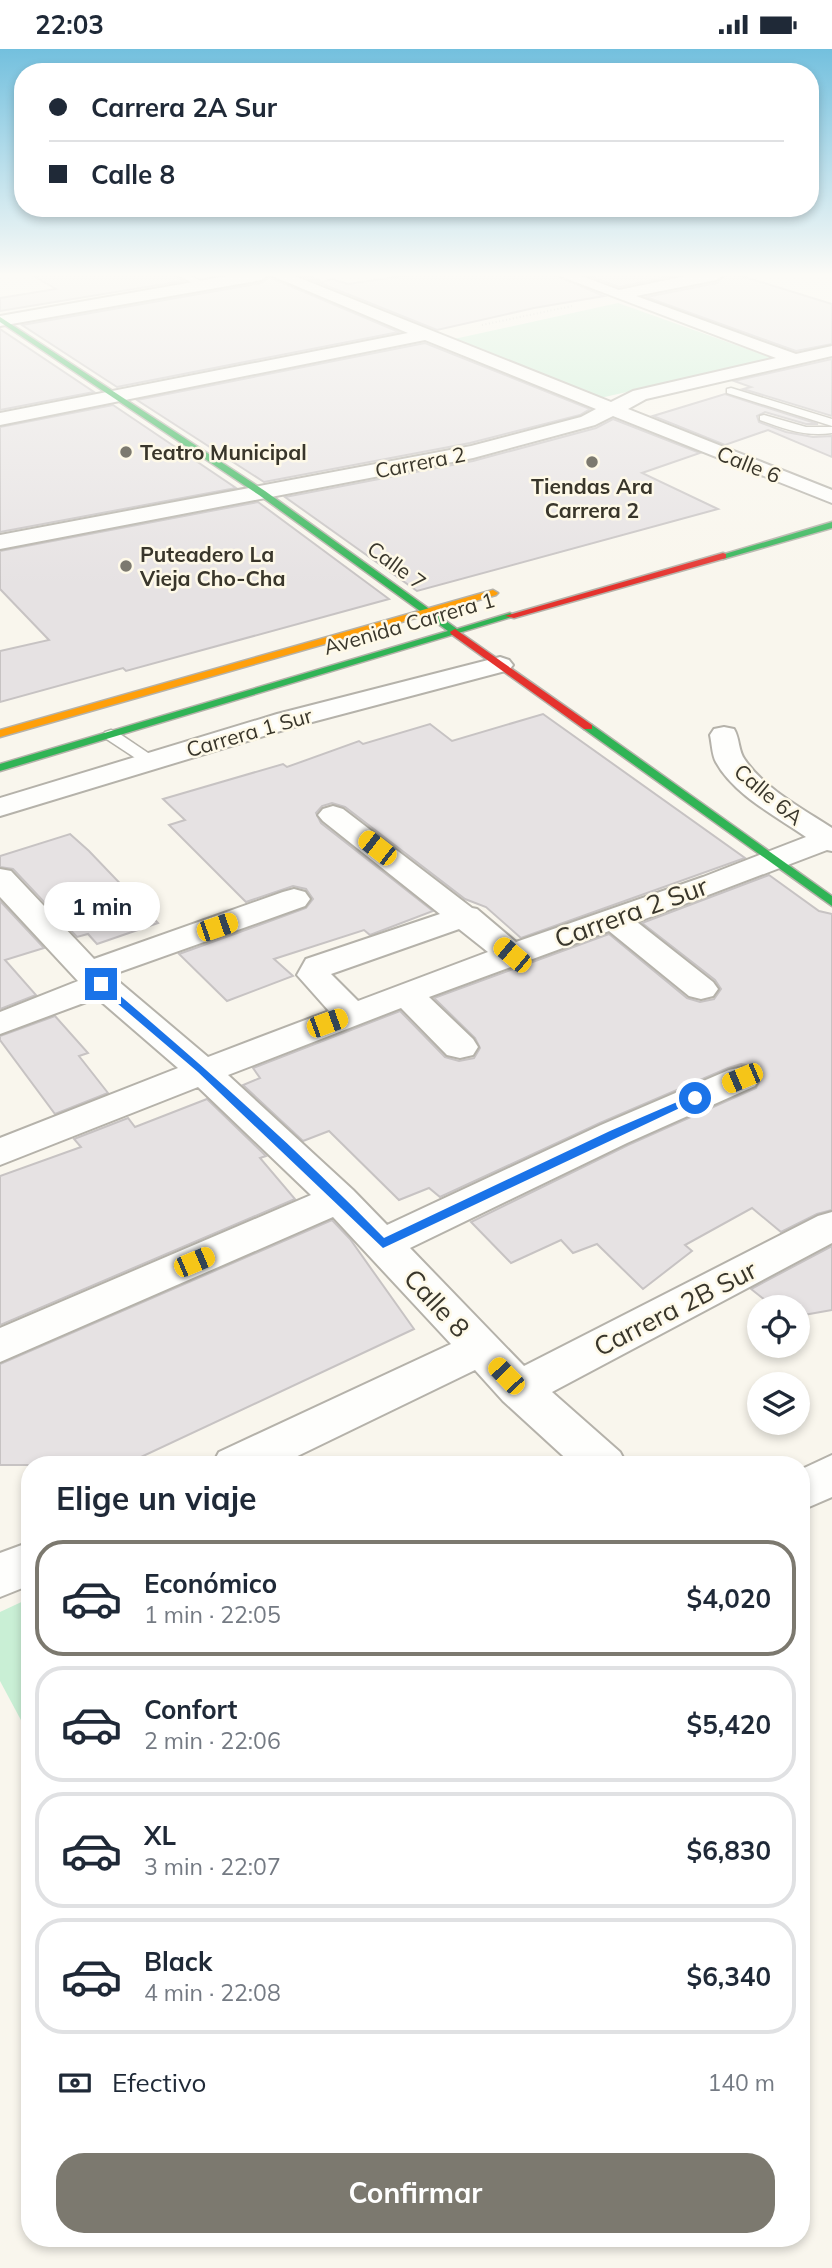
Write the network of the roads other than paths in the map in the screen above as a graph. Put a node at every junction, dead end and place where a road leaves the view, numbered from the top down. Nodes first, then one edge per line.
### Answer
1 (90, 379) edge
2 (205, 379) edge
3 (535, 379) edge
4 (727, 379) edge
5 (731, 391) dead end
6 (117, 396) junction
7 (612, 409) junction
8 (757, 415) dead end
9 (0, 419) edge
10 (832, 423) edge
11 (832, 430) edge
12 (262, 493) junction
13 (832, 498) edge
14 (806, 506) dead end
15 (832, 524) edge
16 (0, 542) edge
17 (504, 590) dead end
18 (425, 611) junction
19 (453, 632) junction
20 (500, 665) junction
21 (0, 734) edge
22 (111, 735) junction
23 (724, 735) dead end
24 (152, 761) junction
25 (0, 768) edge
26 (0, 807) edge
27 (333, 815) dead end
28 (830, 839) edge
29 (775, 861) junction
30 (0, 878) edge
31 (294, 899) dead end
32 (832, 902) edge
33 (466, 916) junction
34 (613, 918) junction
35 (512, 955) junction
36 (95, 978) junction
37 (701, 989) dead end
38 (407, 995) junction
39 (352, 1014) junction
40 (0, 1024) edge
41 (460, 1047) dead end
42 (202, 1070) junction
43 (742, 1078) dead end
44 (0, 1152) edge
45 (339, 1199) junction
46 (832, 1226) edge
47 (383, 1244) junction
48 (0, 1346) edge
49 (480, 1349) junction
50 (519, 1389) junction
51 (254, 1456) edge
52 (594, 1456) edge
53 (832, 1474) edge
54 (810, 1486) edge
55 (21, 1566) edge
56 (0, 1576) edge

1 - 6 street, Calle 7
2 - 6 street
3 - 7 street, Calle 6
4 - 7 street, Carrera 2
5 - 10 lane
6 - 9 street
6 - 12 street, Calle 7
7 - 12 street, Carrera 2
7 - 13 street, Calle 6
8 - 11 lane
12 - 16 street, Carrera 2
12 - 18 street, Calle 7
13 - 14 street
15 - 19 street, Avenida Carrera 1
17 - 18 street, Avenida Carrera 1
18 - 19 street, Calle 7
18 - 21 street, Avenida Carrera 1
19 - 20 street, Calle 7
19 - 22 street, Avenida Carrera 1
20 - 24 street, Carrera 1 Sur
20 - 29 street, Calle 7
22 - 24 lane
22 - 25 street, Avenida Carrera 1
23 - 28 street, Calle 6A
24 - 26 street, Carrera 1 Sur
27 - 33 street
28 - 29 street, Carrera 2 Sur
29 - 32 street, Calle 7
29 - 34 street, Carrera 2 Sur
30 - 36 street, Calle 8
31 - 36 street
33 - 35 street
33 - 39 street
34 - 35 street, Carrera 2 Sur
34 - 37 street
35 - 38 street, Carrera 2 Sur
36 - 40 street
36 - 42 street, Calle 8
38 - 39 street, Carrera 2 Sur
38 - 41 street
39 - 42 street, Carrera 2 Sur
42 - 44 street, Carrera 2 Sur
42 - 45 street, Calle 8
43 - 47 street
45 - 47 street, Calle 8
45 - 48 street
46 - 50 street, Carrera 2B Sur
47 - 49 street, Calle 8
49 - 50 street, Calle 8
49 - 51 street
50 - 52 street, Calle 8
53 - 54 street
55 - 56 street

